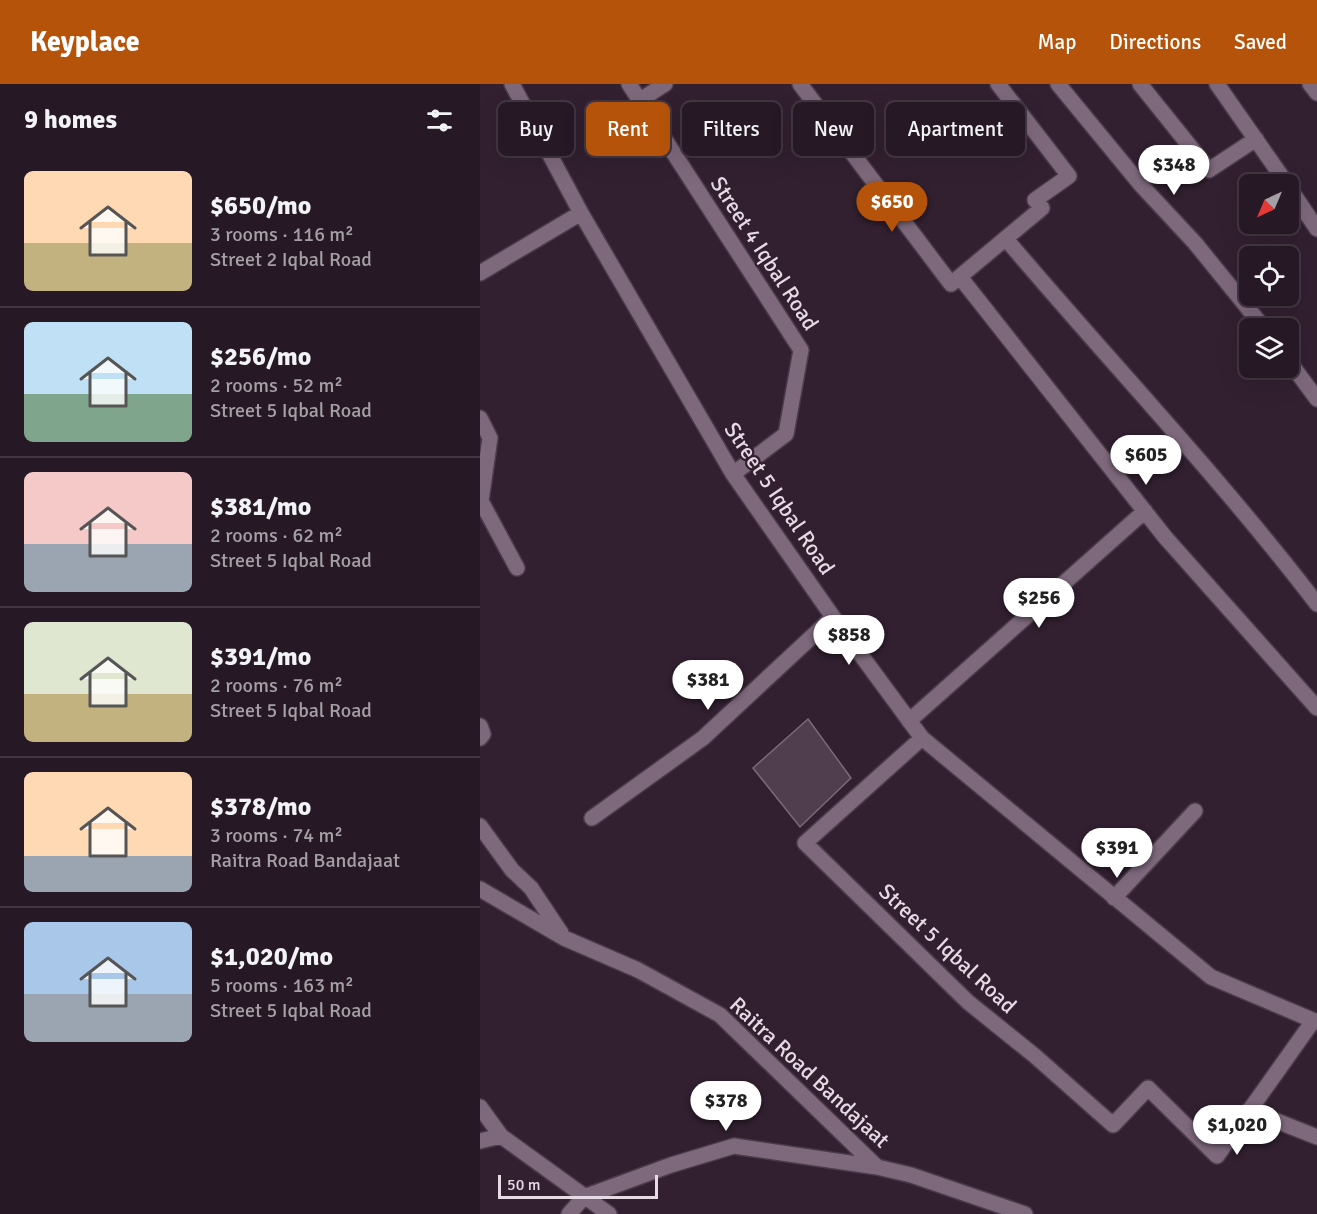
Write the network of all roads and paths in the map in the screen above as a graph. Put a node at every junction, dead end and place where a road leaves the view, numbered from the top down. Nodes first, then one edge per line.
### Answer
1 (512, 84) edge
2 (629, 84) edge
3 (665, 84) edge
4 (800, 84) edge
5 (998, 84) edge
6 (1058, 84) edge
7 (1140, 84) edge
8 (1217, 84) edge
9 (1310, 84) edge
10 (1317, 93) edge
11 (639, 101) junction
12 (1256, 139) junction
13 (1280, 174) edge
14 (1299, 202) edge
15 (581, 213) junction
16 (1317, 229) edge
17 (1006, 238) junction
18 (480, 273) edge
19 (960, 277) junction
20 (1256, 318) edge
21 (1299, 375) edge
22 (1317, 399) edge
23 (480, 418) edge
24 (733, 474) junction
25 (1145, 511) junction
26 (517, 568) dead end
27 (1317, 603) edge
28 (833, 617) junction
29 (1317, 708) edge
30 (909, 721) junction
31 (480, 726) edge
32 (480, 738) edge
33 (922, 738) junction
34 (1195, 811) dead end
35 (592, 818) dead end
36 (480, 826) edge
37 (480, 890) edge
38 (1114, 898) junction
39 (564, 938) junction
40 (1315, 1021) edge
41 (480, 1107) edge
42 (1249, 1110) junction
43 (501, 1136) junction
44 (1317, 1137) edge
45 (480, 1141) edge
46 (877, 1167) junction
47 (584, 1197) junction
48 (569, 1214) edge
49 (609, 1214) edge
50 (1025, 1214) edge

1 - 15 street, Street 5 Iqbal Road
2 - 11 street, Street 4 Iqbal Road
3 - 11 street
4 - 19 street
5 - 17 street
6 - 20 street
7 - 12 street
8 - 12 street
9 - 10 street
11 - 24 street, Street 4 Iqbal Road
12 - 13 street
14 - 16 street
15 - 18 street
15 - 24 street, Street 5 Iqbal Road
17 - 19 street
17 - 27 street
19 - 25 street
21 - 22 street
23 - 26 street
24 - 28 street, Street 5 Iqbal Road
25 - 29 street
25 - 30 street
28 - 30 street, Street 5 Iqbal Road
28 - 35 street
30 - 33 street, Street 5 Iqbal Road
31 - 32 street
33 - 38 street
33 - 42 street, Street 5 Iqbal Road
34 - 38 street
36 - 39 street
37 - 39 street, Raitra Road Bandajaat
38 - 40 street
39 - 46 street, Raitra Road Bandajaat
40 - 42 street
41 - 43 street
42 - 44 street
43 - 45 street
43 - 47 street
46 - 47 street
46 - 50 street, Raitra Road Bandajaat
47 - 48 street
47 - 49 street

